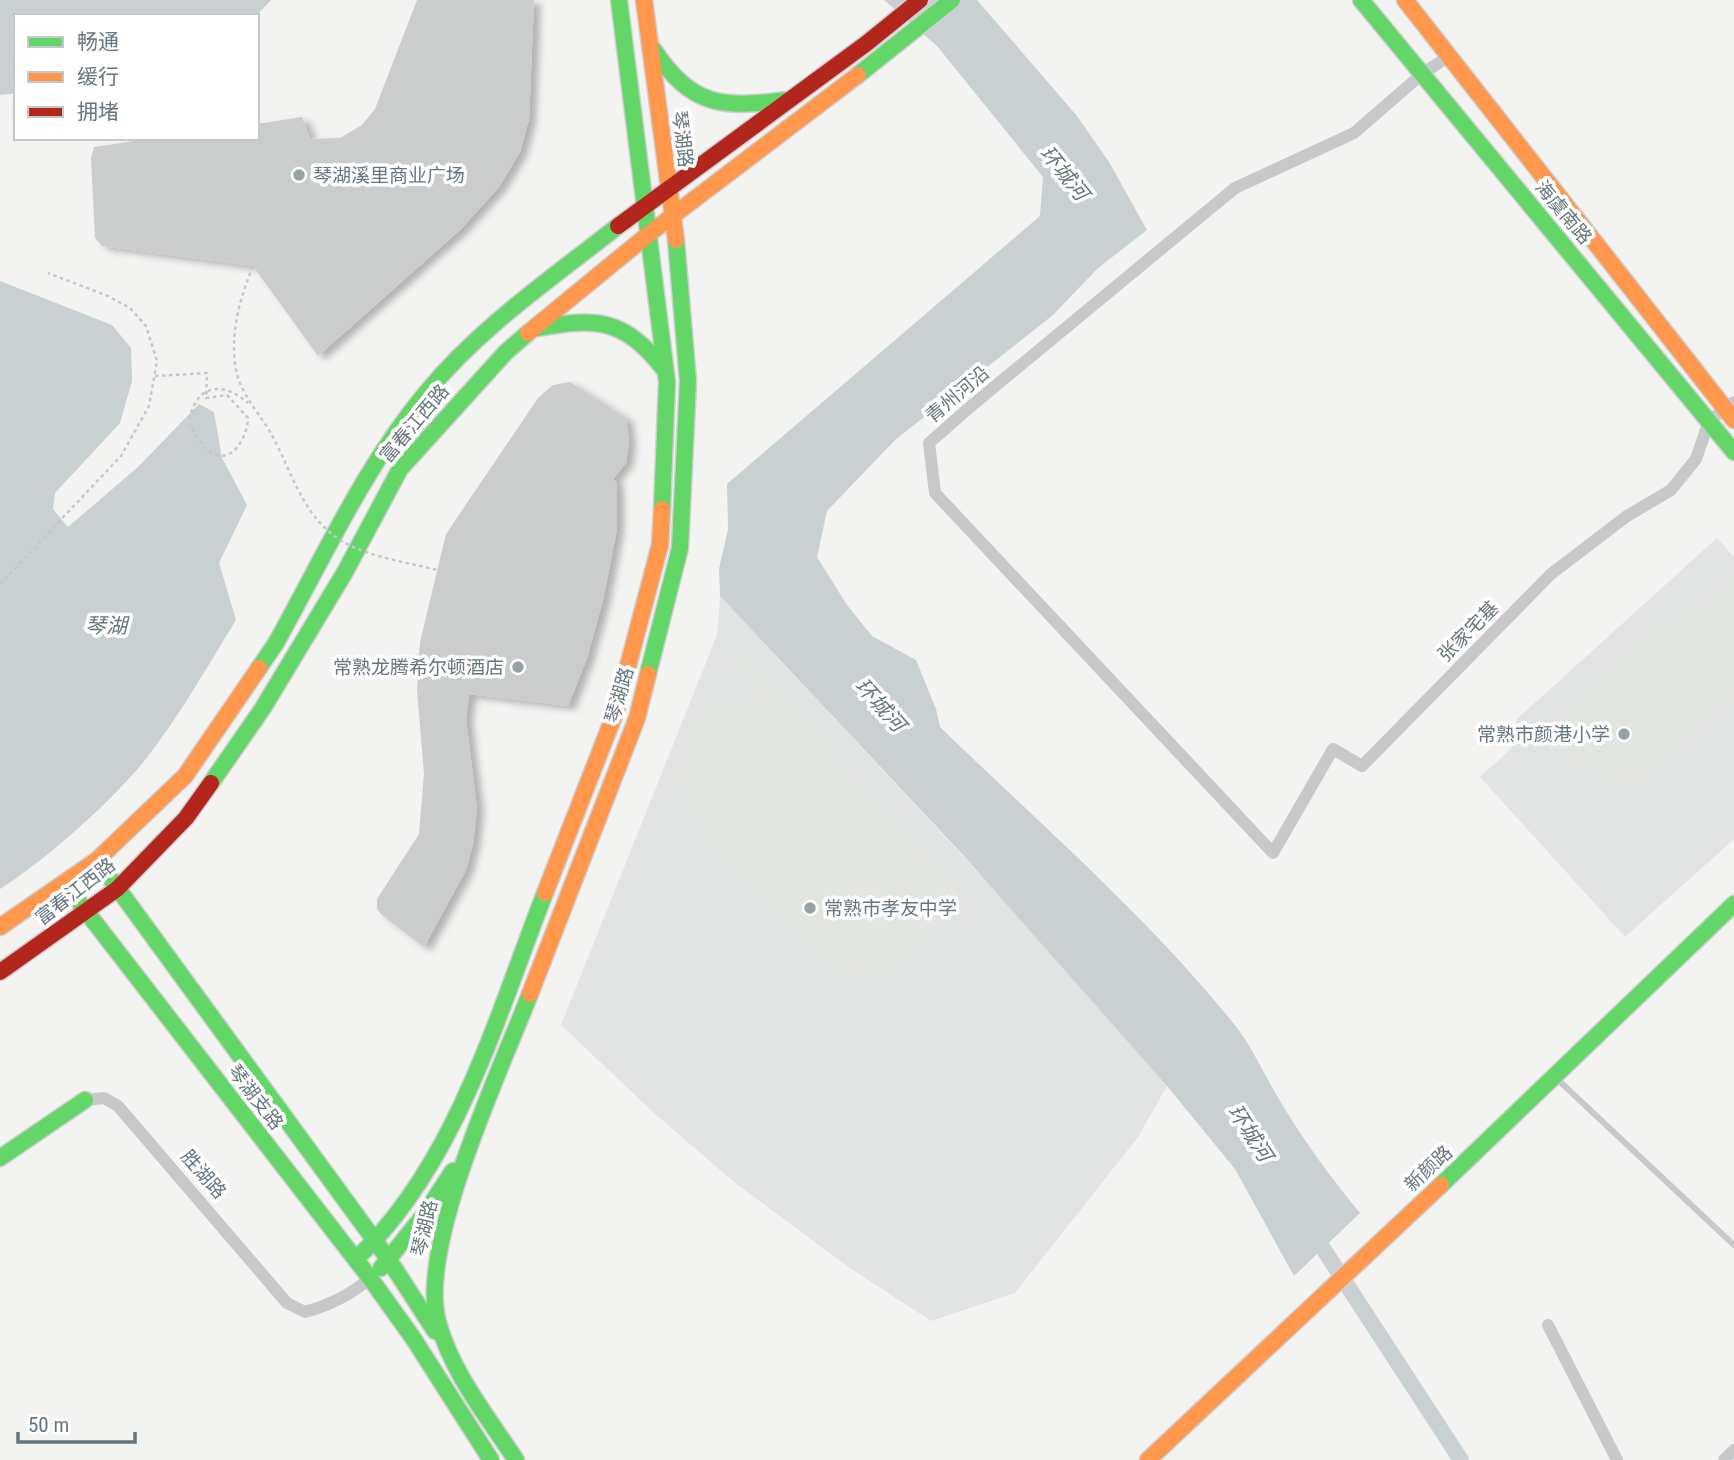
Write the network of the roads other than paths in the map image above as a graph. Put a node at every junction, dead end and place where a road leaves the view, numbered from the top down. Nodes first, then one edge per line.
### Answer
1 (619, 0) edge
2 (644, 0) edge
3 (920, 0) edge
4 (952, 0) edge
5 (1361, 0) edge
6 (1405, 0) edge
7 (650, 44) junction
8 (1449, 56) junction
9 (1422, 74) junction
10 (789, 100) junction
11 (668, 187) junction
12 (644, 205) junction
13 (674, 214) junction
14 (650, 233) junction
15 (534, 329) junction
16 (665, 371) junction
17 (1731, 410) edge
18 (1709, 421) junction
19 (1734, 452) edge
20 (1273, 853) joint
21 (97, 860) junction
22 (65, 884) junction
23 (117, 889) junction
24 (1734, 904) edge
25 (86, 914) junction
26 (0, 927) edge
27 (0, 972) edge
28 (1554, 1077) junction
29 (85, 1100) joint
30 (487, 1105) junction
31 (0, 1158) edge
32 (376, 1242) junction
33 (1734, 1245) edge
34 (356, 1259) junction
35 (390, 1260) junction
36 (370, 1278) junction
37 (409, 1289) joint
38 (1548, 1325) dead end
39 (458, 1369) junction
40 (1734, 1450) edge
41 (491, 1460) edge
42 (516, 1460) edge
43 (1148, 1460) edge
44 (1617, 1460) edge
45 (1724, 1460) edge

1 - 12 main road, 琴湖路
2 - 7 main road, 琴湖路
3 - 10 main road, 富春江西路
4 - 13 main road, 富春江西路
5 - 9 main road, 海虞南路
6 - 8 main road, 海虞南路
7 - 10 main road
7 - 11 main road, 琴湖路
8 - 9 street, 青州河沿
8 - 17 main road, 海虞南路
9 - 18 main road, 海虞南路
9 - 20 street, 青州河沿
10 - 11 main road, 富春江西路
11 - 12 main road, 富春江西路
11 - 13 main road, 琴湖路
12 - 14 main road, 琴湖路
12 - 21 main road, 富春江西路
13 - 14 main road, 富春江西路
13 - 30 main road, 琴湖路
14 - 15 main road, 富春江西路
14 - 16 main road, 琴湖路
15 - 16 main road
15 - 23 main road, 富春江西路
16 - 32 main road, 琴湖路
17 - 18 street
18 - 19 main road, 海虞南路
18 - 20 street, 张家宅基
21 - 22 main road, 富春江西路
21 - 23 main road, 琴湖支路
22 - 25 main road, 琴湖支路
22 - 26 main road, 富春江西路
23 - 25 main road, 富春江西路
23 - 32 main road, 琴湖支路
24 - 28 main road, 新颜路
25 - 27 main road, 富春江西路
25 - 34 main road, 琴湖支路
28 - 33 lane
28 - 43 main road, 新颜路
29 - 31 main road, 胜湖路
29 - 36 street, 胜湖路
30 - 35 main road
30 - 39 main road, 琴湖路
32 - 34 main road, 琴湖路
32 - 35 main road, 琴湖支路
34 - 36 main road, 琴湖支路
35 - 36 main road
35 - 37 main road, 琴湖支路
36 - 41 main road, 琴湖支路
37 - 39 main road, 琴湖路
38 - 44 street
39 - 42 main road, 琴湖路
40 - 45 street

